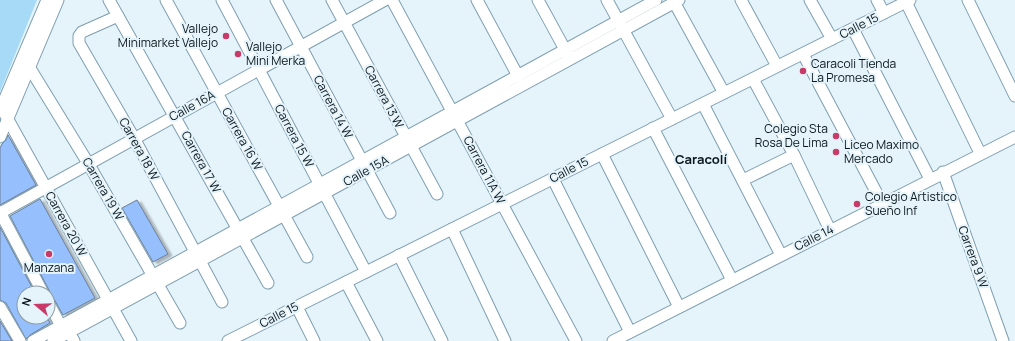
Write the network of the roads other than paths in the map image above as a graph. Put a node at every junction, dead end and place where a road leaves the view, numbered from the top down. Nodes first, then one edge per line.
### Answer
1 (47, 0) edge
2 (58, 0) edge
3 (109, 0) edge
4 (166, 0) edge
5 (222, 0) edge
6 (276, 0) edge
7 (332, 0) edge
8 (384, 0) edge
9 (392, 0) edge
10 (477, 0) edge
11 (538, 0) edge
12 (607, 0) edge
13 (656, 0) edge
14 (741, 0) edge
15 (810, 0) edge
16 (877, 0) edge
17 (968, 0) edge
18 (676, 1) edge
19 (908, 1) edge
20 (884, 13) junction
21 (118, 16) junction
22 (344, 22) junction
23 (621, 26) junction
24 (853, 29) junction
25 (832, 39) junction
26 (301, 46) junction
27 (568, 54) junction
28 (803, 54) junction
29 (23, 57) junction
30 (777, 66) junction
31 (29, 67) junction
32 (259, 69) junction
33 (518, 76) junction
34 (753, 78) junction
35 (510, 86) junction
36 (217, 93) junction
37 (724, 93) junction
38 (1015, 96) edge
39 (703, 104) junction
40 (1, 109) edge
41 (175, 116) junction
42 (455, 116) junction
43 (8, 119) junction
44 (672, 119) junction
45 (653, 128) junction
46 (0, 137) edge
47 (1015, 137) edge
48 (134, 138) junction
49 (408, 141) junction
50 (980, 153) junction
51 (602, 154) junction
52 (794, 155) junction
53 (88, 164) junction
54 (364, 166) junction
55 (943, 172) junction
56 (553, 179) junction
57 (930, 179) junction
58 (743, 180) junction
59 (46, 187) junction
60 (322, 189) junction
61 (437, 194) dead end
62 (882, 203) junction
63 (502, 204) junction
64 (282, 211) junction
65 (0, 212) edge
66 (390, 214) dead end
67 (452, 229) junction
68 (830, 230) junction
69 (241, 233) junction
70 (400, 255) junction
71 (781, 255) junction
72 (197, 257) junction
73 (307, 257) dead end
74 (366, 272) junction
75 (154, 280) junction
76 (732, 280) junction
77 (346, 282) junction
78 (268, 283) dead end
79 (39, 285) edge
80 (222, 302) dead end
81 (111, 304) junction
82 (297, 307) junction
83 (679, 307) junction
84 (0, 308) edge
85 (56, 314) edge
86 (180, 323) dead end
87 (630, 332) junction
88 (68, 333) edge
89 (244, 338) edge
90 (20, 341) edge
91 (33, 341) edge
92 (53, 341) edge
93 (131, 341) edge
94 (228, 341) edge
95 (314, 341) edge
96 (377, 341) edge
97 (442, 341) edge
98 (505, 341) edge
99 (576, 341) edge
100 (613, 341) edge
101 (1003, 341) edge

1 - 29 street
2 - 31 street
3 - 21 street, Carrera 17 W
4 - 36 street, Carrera 16 W
5 - 32 street, Carrera 15 W
6 - 26 street, Carrera 14 W
7 - 22 street, Carrera 13 W
8 - 22 street, Calle 16A
9 - 42 street, Carrera 11A W
10 - 33 street
11 - 27 street
12 - 23 street
13 - 23 street, Calle 15A
14 - 30 street
15 - 25 street
16 - 20 street
17 - 38 street
18 - 23 street, Calle 15A
18 - 37 street
19 - 20 street, Calle 15
19 - 50 street
20 - 24 street, Calle 15
21 - 41 street, Carrera 17 W
21 - 48 street, Carrera 18 W
22 - 26 street, Calle 16A
22 - 49 street, Carrera 13 W
23 - 27 street, Calle 15A
23 - 44 street
24 - 25 street, Calle 15
24 - 57 street
25 - 28 street, Calle 15
26 - 32 street, Calle 16A
26 - 54 street, Carrera 14 W
27 - 33 street, Calle 15A
27 - 35 street, Calle 15A
28 - 30 street, Calle 15
28 - 62 street
29 - 31 street, Carrera 19 W
29 - 40 street
30 - 34 street, Calle 15
31 - 43 street
31 - 53 street, Carrera 19 W
32 - 36 street, Calle 16A
32 - 60 street, Carrera 15 W
33 - 35 street, Calle 15A
34 - 37 street, Calle 15
34 - 52 street
35 - 42 street, Calle 15A
36 - 41 street, Calle 16A
36 - 64 street, Carrera 16 W
37 - 39 street, Calle 15
39 - 44 street, Calle 15
39 - 58 street
40 - 43 street, Carrera 20 W
41 - 48 street, Calle 16A
41 - 69 street, Carrera 17 W
42 - 49 street, Calle 15A
42 - 63 street, Carrera 11A W
43 - 46 street
43 - 59 street, Carrera 20 W
44 - 45 street, Calle 15
45 - 51 street, Calle 15
45 - 76 street
47 - 50 street, Calle 14
48 - 53 street, Calle 16A
48 - 72 street, Carrera 18 W
49 - 54 street, Calle 15A
49 - 61 street, Carrera 13 W
50 - 55 street, Calle 14
51 - 56 street, Calle 15
51 - 83 street
52 - 58 street
52 - 68 street
53 - 59 street, Calle 16A
53 - 75 street, Carrera 19 W
54 - 60 street, Calle 15A
54 - 66 street, Carrera 14 W
55 - 57 street, Calle 14
55 - 101 street, Carrera 9 W
56 - 63 street, Calle 15
56 - 87 street
57 - 62 street, Calle 14
58 - 71 street
59 - 65 street, Calle 16A
59 - 81 street, Carrera 20 W
60 - 64 street, Calle 15A
60 - 74 street, Carrera 15 W
62 - 68 street, Calle 14
63 - 67 street, Calle 15
63 - 99 street, Carrera 11A W
64 - 69 street, Calle 15A
64 - 73 street, Carrera 16 W
65 - 79 street
67 - 70 street, Calle 15
67 - 98 street
68 - 71 street, Calle 14
69 - 72 street, Calle 15A
69 - 78 street, Carrera 17 W
70 - 74 street, Calle 15
70 - 97 street
71 - 76 street, Calle 14
72 - 75 street, Calle 15A
72 - 80 street, Carrera 18 W
74 - 77 street, Calle 15
75 - 81 street, Calle 15A
75 - 86 street, Carrera 19 W
76 - 83 street, Calle 14
77 - 82 street, Calle 15
77 - 96 street
81 - 88 street, Calle 15A
81 - 93 street, Carrera 20 W
82 - 89 street, Calle 15
82 - 95 street
83 - 87 street, Calle 14
84 - 90 street
85 - 88 street
87 - 100 street, Calle 14
88 - 91 street, Calle 15A
88 - 92 street, Calle 15A
89 - 94 street, Calle 15

